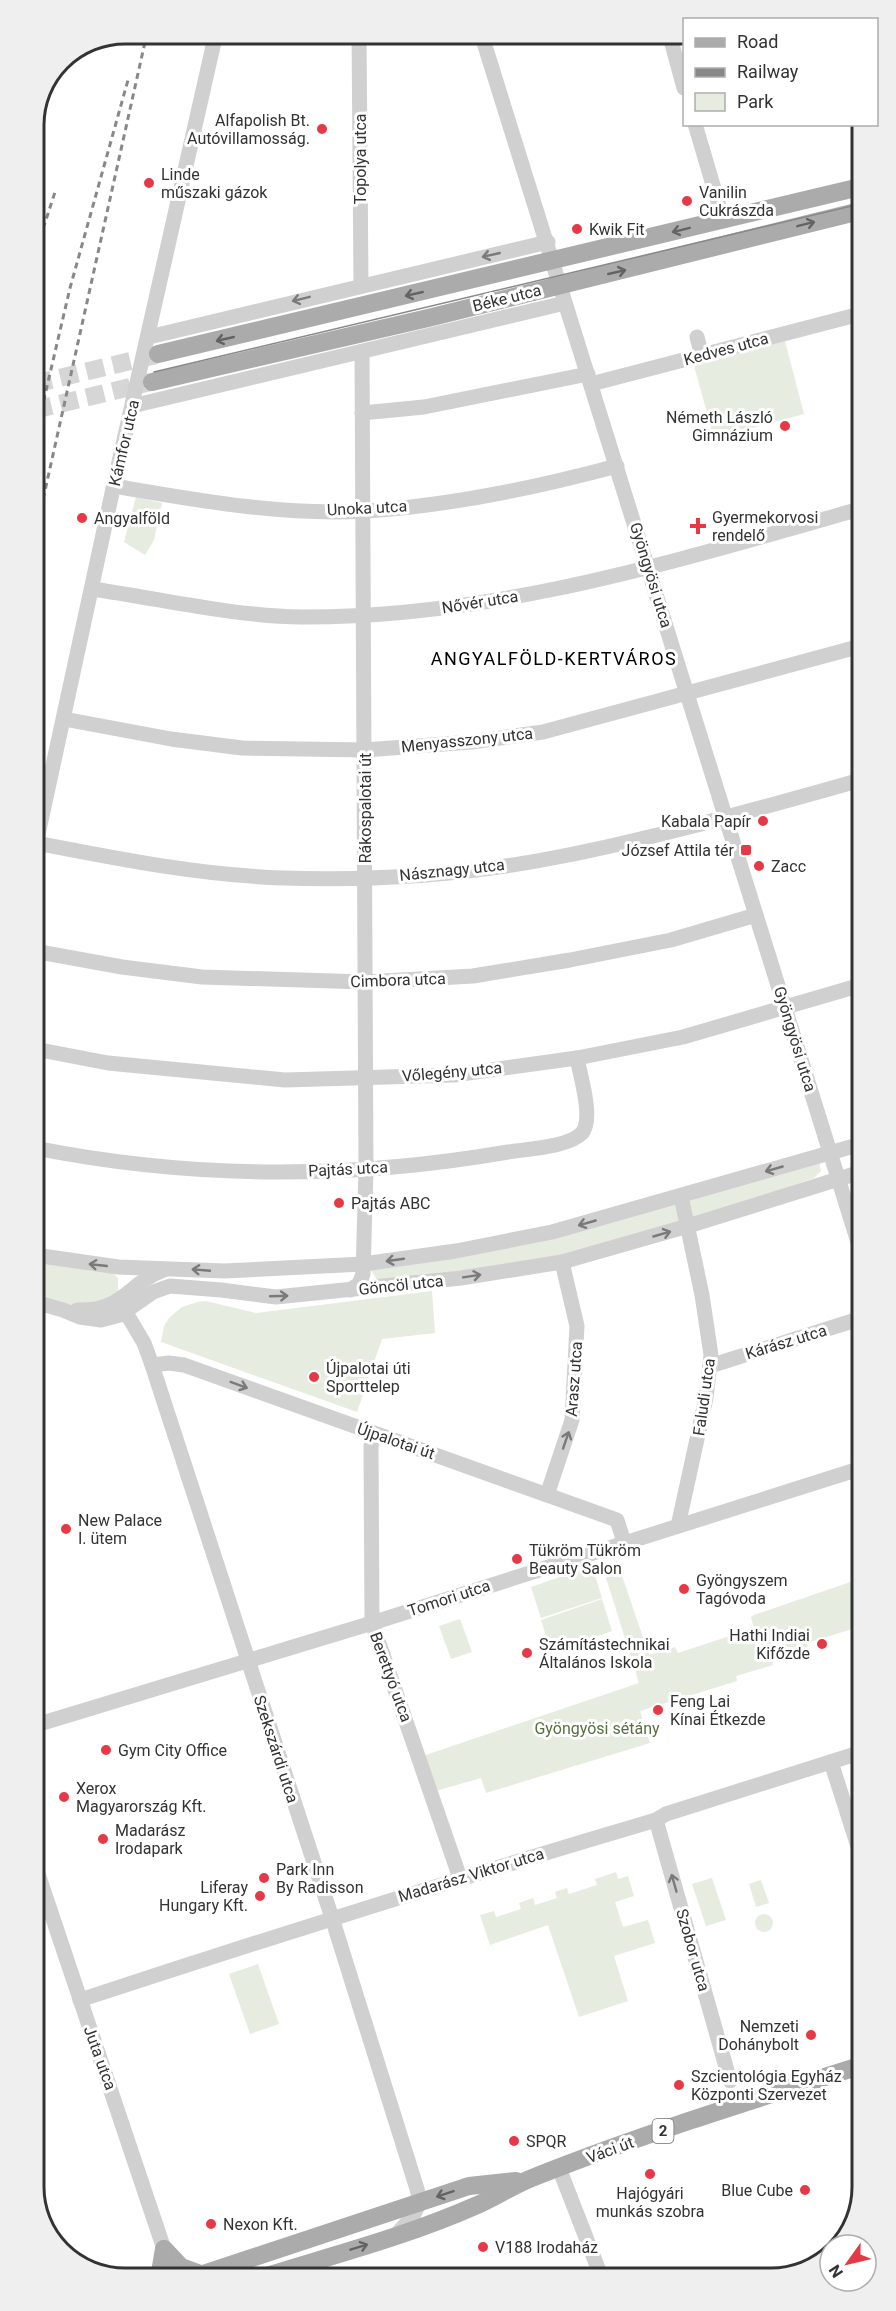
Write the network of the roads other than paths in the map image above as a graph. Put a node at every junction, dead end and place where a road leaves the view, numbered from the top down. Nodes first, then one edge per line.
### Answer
1 (214, 44) edge
2 (359, 44) edge
3 (485, 44) edge
4 (672, 44) edge
5 (683, 84) edge
6 (696, 126) edge
7 (853, 189) edge
8 (853, 213) edge
9 (723, 219) junction
10 (548, 242) junction
11 (553, 261) junction
12 (361, 285) junction
13 (560, 285) junction
14 (565, 303) junction
15 (853, 316) edge
16 (149, 337) junction
17 (697, 337) dead end
18 (362, 352) junction
19 (158, 354) tunnel mouth
20 (702, 356) junction
21 (589, 379) junction
22 (152, 382) tunnel mouth
23 (132, 406) junction
24 (362, 413) junction
25 (617, 466) junction
26 (114, 486) junction
27 (363, 511) junction
28 (853, 511) edge
29 (649, 568) junction
30 (92, 589) junction
31 (363, 616) junction
32 (853, 648) edge
33 (686, 693) junction
34 (64, 719) junction
35 (365, 750) junction
36 (853, 782) edge
37 (44, 809) edge
38 (726, 817) junction
39 (44, 849) edge
40 (365, 878) junction
41 (756, 915) junction
42 (44, 953) edge
43 (365, 982) junction
44 (853, 987) edge
45 (785, 1007) junction
46 (44, 1051) edge
47 (577, 1058) junction
48 (366, 1078) junction
49 (853, 1146) edge
50 (44, 1150) edge
51 (830, 1152) junction
52 (366, 1169) junction
53 (853, 1175) edge
54 (839, 1179) junction
55 (681, 1196) junction
56 (853, 1225) edge
57 (688, 1226) junction
58 (43, 1256) edge
59 (562, 1262) junction
60 (363, 1264) junction
61 (176, 1268) junction
62 (382, 1287) junction
63 (350, 1290) junction
64 (43, 1304) edge
65 (122, 1306) junction
66 (853, 1321) edge
67 (152, 1365) junction
68 (710, 1366) junction
69 (375, 1434) junction
70 (853, 1471) edge
71 (547, 1495) junction
72 (678, 1526) junction
73 (624, 1542) junction
74 (372, 1623) junction
75 (247, 1660) junction
76 (43, 1723) edge
77 (853, 1755) edge
78 (831, 1762) junction
79 (656, 1820) junction
80 (853, 1831) edge
81 (460, 1878) junction
82 (43, 1889) edge
83 (332, 1918) junction
84 (80, 2000) junction
85 (853, 2068) edge
86 (730, 2081) dead end
87 (559, 2168) junction
88 (529, 2179) junction
89 (420, 2202) junction
90 (396, 2235) junction
91 (165, 2248) junction
92 (161, 2267) edge
93 (182, 2267) edge
94 (228, 2267) edge
95 (295, 2267) edge
96 (598, 2268) edge

1 - 16 street, Kámfor utca
2 - 12 street, Topolya utca
3 - 10 street, Gyöngyösi utca
4 - 5 street
6 - 9 street
7 - 9 main road, Béke utca
13 -> 8 main road, Béke utca
9 -> 11 main road, Béke utca
10 - 11 street, Gyöngyösi utca
10 -> 12 street
11 - 13 street, Gyöngyösi utca
11 -> 19 main road, Béke utca
12 -> 16 street
13 - 14 street, Gyöngyösi utca
13 - 22 main road, Béke utca
14 - 18 street, Béke utca
14 - 21 street, Gyöngyösi utca
15 - 20 street, Kedves utca
16 - 23 street, Kámfor utca
17 - 20 street
18 - 23 street, Béke utca
18 - 24 street, Rákospalotai út
20 - 21 street, Kedves utca
21 - 24 street, Kedves utca
21 - 25 street, Gyöngyösi utca
23 - 26 street, Kámfor utca
24 - 27 street, Rákospalotai út
25 - 27 street, Unoka utca
25 - 29 street, Gyöngyösi utca
26 - 27 street, Unoka utca
26 - 30 street, Kámfor utca
27 - 31 street, Rákospalotai út
28 - 29 street, Nővér utca
29 - 31 street, Nővér utca
29 - 33 street, Gyöngyösi utca
30 - 31 street, Nővér utca
30 - 34 street, Kámfor utca
31 - 35 street, Rákospalotai út
32 - 33 street, Menyasszony utca
33 - 35 street, Menyasszony utca
33 - 38 street, Gyöngyösi utca
34 - 35 street, Menyasszony utca
34 - 37 street, Kámfor utca
35 - 40 street, Rákospalotai út
36 - 38 street, Násznagy utca
38 - 40 street, Násznagy utca
38 - 41 street, Gyöngyösi utca
39 - 40 street, Násznagy utca
40 - 43 street, Rákospalotai út
41 - 43 street, Cimbora utca
41 - 45 street, Gyöngyösi utca
42 - 43 street, Cimbora utca
43 - 48 street, Rákospalotai út
44 - 45 street, Vőlegény utca
45 - 47 street, Vőlegény utca
45 - 51 street, Gyöngyösi utca
46 - 48 street, Vőlegény utca
47 - 48 street, Vőlegény utca
47 - 52 street, Pajtás utca
48 - 52 street, Rákospalotai út
49 - 51 street, Göncöl utca
50 - 52 street, Pajtás utca
51 - 54 street, Gyöngyösi utca
51 -> 55 street, Göncöl utca
52 - 60 street, Rákospalotai út
53 - 54 street, Göncöl utca
54 - 56 street, Gyöngyösi utca
54 - 57 street, Göncöl utca
55 - 57 street, Faludi utca
55 -> 60 street, Göncöl utca
59 -> 57 street, Göncöl utca
57 - 68 street, Faludi utca
61 -> 58 street, Göncöl utca
62 -> 59 street, Göncöl utca
71 -> 59 street, Arasz utca
60 -> 61 street, Göncöl utca
60 - 62 street
60 - 63 street
61 - 65 street, Göncöl utca
62 - 63 street, Göncöl utca
65 -> 63 street, Göncöl utca
64 - 65 street, Göncöl utca
65 - 67 street, Szekszárdi utca
66 - 68 street, Kárász utca
67 -> 69 street, Újpalotai út
67 - 75 street, Szekszárdi utca
68 - 72 street, Faludi utca
69 - 71 street, Újpalotai út
69 - 74 street, Berettyó utca
70 - 72 street, Tomori utca
71 - 73 street, Újpalotai út
72 - 73 street, Tomori utca
73 - 74 street, Tomori utca
74 - 75 street, Tomori utca
74 - 81 street, Berettyó utca
75 - 76 street, Tomori utca
75 - 83 street, Szekszárdi utca
77 - 78 street, Madarász Viktor utca
78 - 79 street, Madarász Viktor utca
78 - 80 street
79 - 81 street, Madarász Viktor utca
86 -> 79 street, Szobor utca
81 - 83 street, Madarász Viktor utca
82 - 84 street, Juta utca
83 - 84 street, Madarász Viktor utca
83 - 89 street, Szekszárdi utca
84 - 91 street, Juta utca
85 - 87 main road, Váci út / 2
87 - 88 main road, Váci út / 2
87 - 96 street
88 -> 89 main road, Váci út / 2
88 - 90 main road, Váci út / 2
89 - 90 street
89 - 94 main road, Váci út / 2
95 -> 90 main road, Váci út / 2
91 - 92 main road
91 - 93 main road

